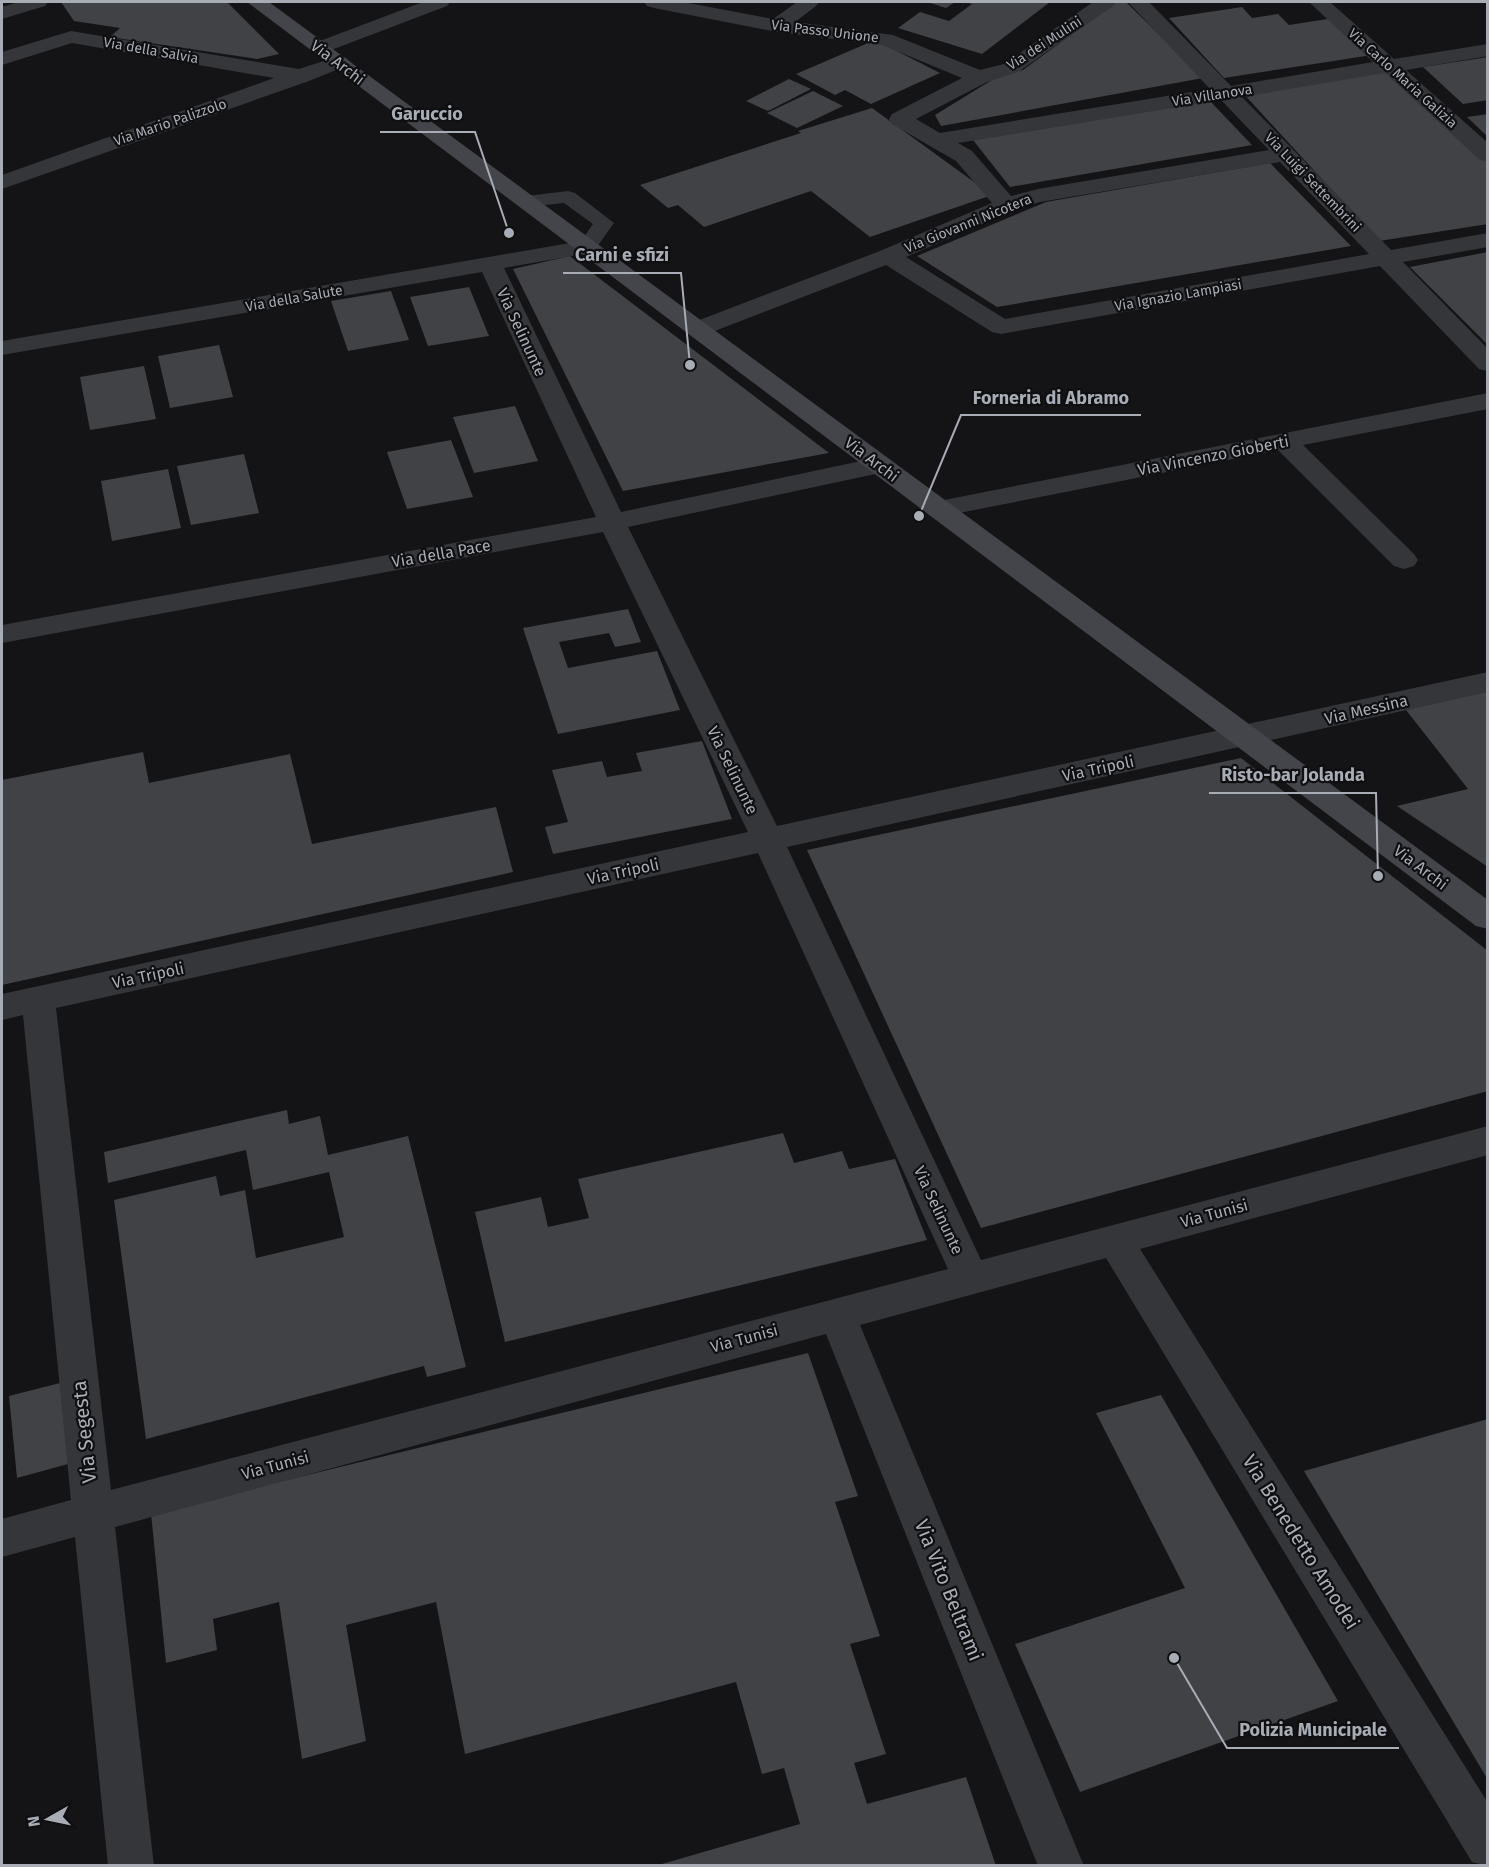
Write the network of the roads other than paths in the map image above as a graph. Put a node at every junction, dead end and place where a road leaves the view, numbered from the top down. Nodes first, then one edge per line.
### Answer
1 (38, 2) edge
2 (257, 2) edge
3 (440, 2) edge
4 (654, 2) edge
5 (809, 2) edge
6 (1106, 2) edge
7 (1138, 2) edge
8 (1319, 2) edge
9 (2, 13) edge
10 (777, 26) junction
11 (1488, 50) edge
12 (329, 55) junction
13 (2, 59) edge
14 (1390, 66) junction
15 (303, 76) junction
16 (978, 77) junction
17 (1227, 92) junction
18 (936, 140) junction
19 (1286, 154) junction
20 (1488, 155) edge
21 (2, 182) edge
22 (1006, 206) junction
23 (1488, 240) edge
24 (586, 247) junction
25 (888, 256) junction
26 (1386, 258) junction
27 (490, 264) junction
28 (698, 329) junction
29 (2, 348) edge
30 (1488, 364) edge
31 (1488, 401) edge
32 (1282, 441) junction
33 (880, 465) junction
34 (939, 509) junction
35 (612, 522) junction
36 (1404, 560) dead end
37 (2, 634) edge
38 (1488, 682) edge
39 (1245, 736) junction
40 (768, 839) junction
41 (1488, 917) edge
42 (38, 999) junction
43 (2, 1007) edge
44 (1488, 1140) edge
45 (1114, 1239) junction
46 (971, 1278) junction
47 (837, 1314) junction
48 (93, 1514) junction
49 (2, 1538) edge
50 (1488, 1846) edge
51 (131, 1866) edge
52 (1061, 1866) edge

1 - 9 street
2 - 12 street, Via Archi
3 - 12 street, Via Mario Palizzolo
4 - 10 street, Via Passo Unione
5 - 10 street
6 - 16 street, Via dei Mulini
7 - 17 street, Via Luigi Settembrini
8 - 14 street, Via Carlo Maria Galizia
10 - 16 street, Via Passo Unione
11 - 14 street, Via Villanova
12 - 15 street, Via Mario Palizzolo
12 - 24 street, Via Archi
13 - 15 street, Via della Salvia
14 - 17 street, Via Villanova
14 - 20 street, Via Carlo Maria Galizia
15 - 21 street, Via Mario Palizzolo
16 - 18 street
17 - 18 street, Via Villanova
17 - 19 street, Via Luigi Settembrini
18 - 22 street
19 - 22 street, Via Giovanni Nicotera
19 - 26 street, Via Luigi Settembrini
22 - 25 street, Via Giovanni Nicotera
23 - 26 street, Via Ignazio Lampiasi
24 - 27 street, Via della Salute
24 - 28 street, Via Archi
25 - 26 street, Via Ignazio Lampiasi
25 - 28 street, Via Giovanni Nicotera
26 - 30 street, Via Luigi Settembrini
27 - 29 street, Via della Salute
27 - 35 street, Via Selinunte
28 - 33 street, Via Archi
31 - 32 street, Via Vincenzo Gioberti
32 - 34 street, Via Vincenzo Gioberti
32 - 36 street
33 - 34 street, Via Archi
33 - 35 street, Via della Pace
34 - 39 street, Via Archi
35 - 37 street, Via della Pace
35 - 40 street, Via Selinunte
38 - 39 street, Via Messina
39 - 40 street, Via Tripoli
39 - 41 street, Via Archi
40 - 42 street, Via Tripoli
40 - 46 street, Via Selinunte
42 - 43 street, Via Tripoli
42 - 48 street, Via Segesta
44 - 45 street, Via Tunisi
45 - 46 street, Via Tunisi
45 - 50 street, Via Benedetto Amodei
46 - 47 street, Via Tunisi
47 - 48 street, Via Tunisi
47 - 52 street, Via Vito Beltrami
48 - 49 street, Via Tunisi
48 - 51 street, Via Segesta

